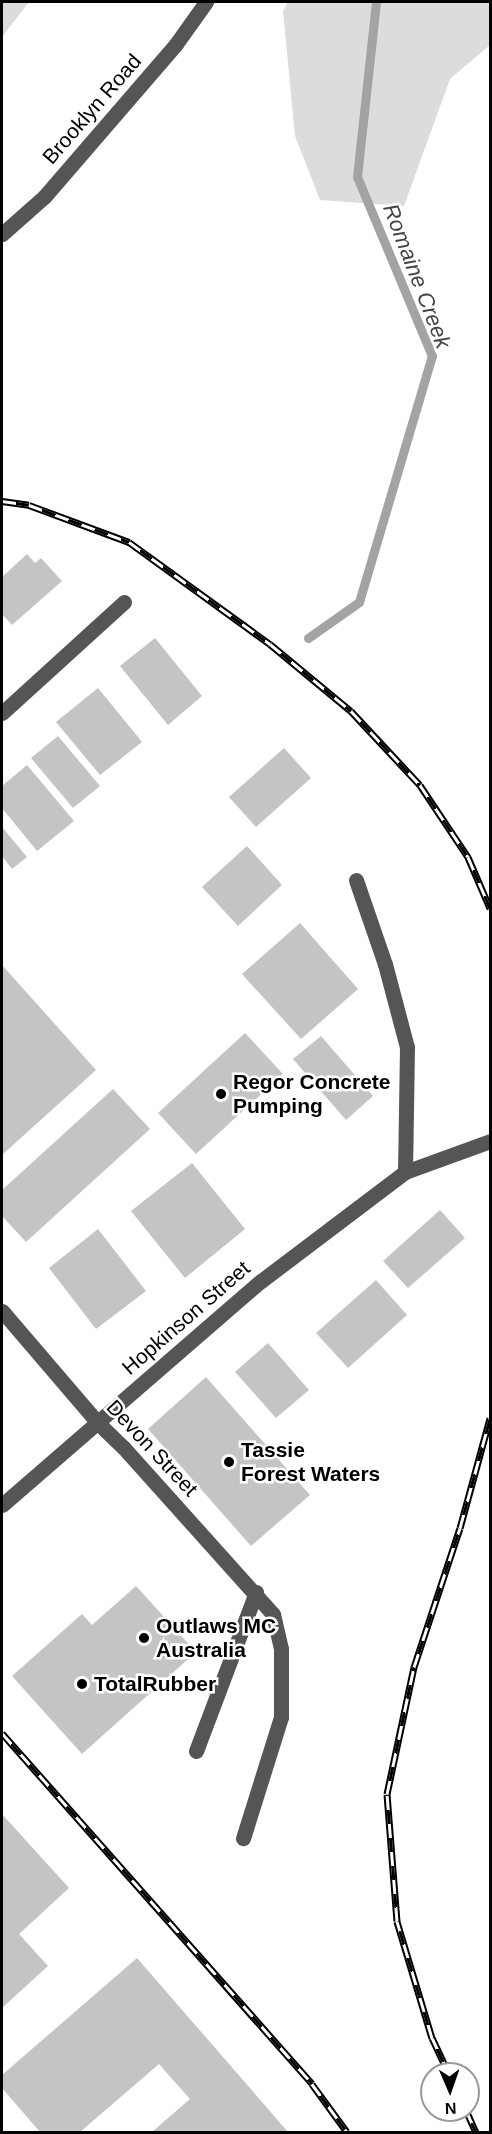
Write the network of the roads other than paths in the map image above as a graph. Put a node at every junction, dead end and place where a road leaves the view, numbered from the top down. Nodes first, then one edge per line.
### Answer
1 (206, 2) edge
2 (2, 234) edge
3 (124, 602) dead end
4 (2, 713) edge
5 (356, 880) dead end
6 (490, 1141) edge
7 (405, 1172) junction
8 (2, 1311) edge
9 (98, 1423) junction
10 (2, 1505) edge
11 (256, 1592) junction
12 (196, 1751) dead end
13 (243, 1838) dead end

1 - 2 street, Brooklyn Road
3 - 4 street
5 - 7 street
6 - 7 street, Hopkinson Street
7 - 9 street, Hopkinson Street
8 - 9 street, Devon Street
9 - 10 street, Hopkinson Street
9 - 11 street, Devon Street
11 - 12 street
11 - 13 street, Devon Street

